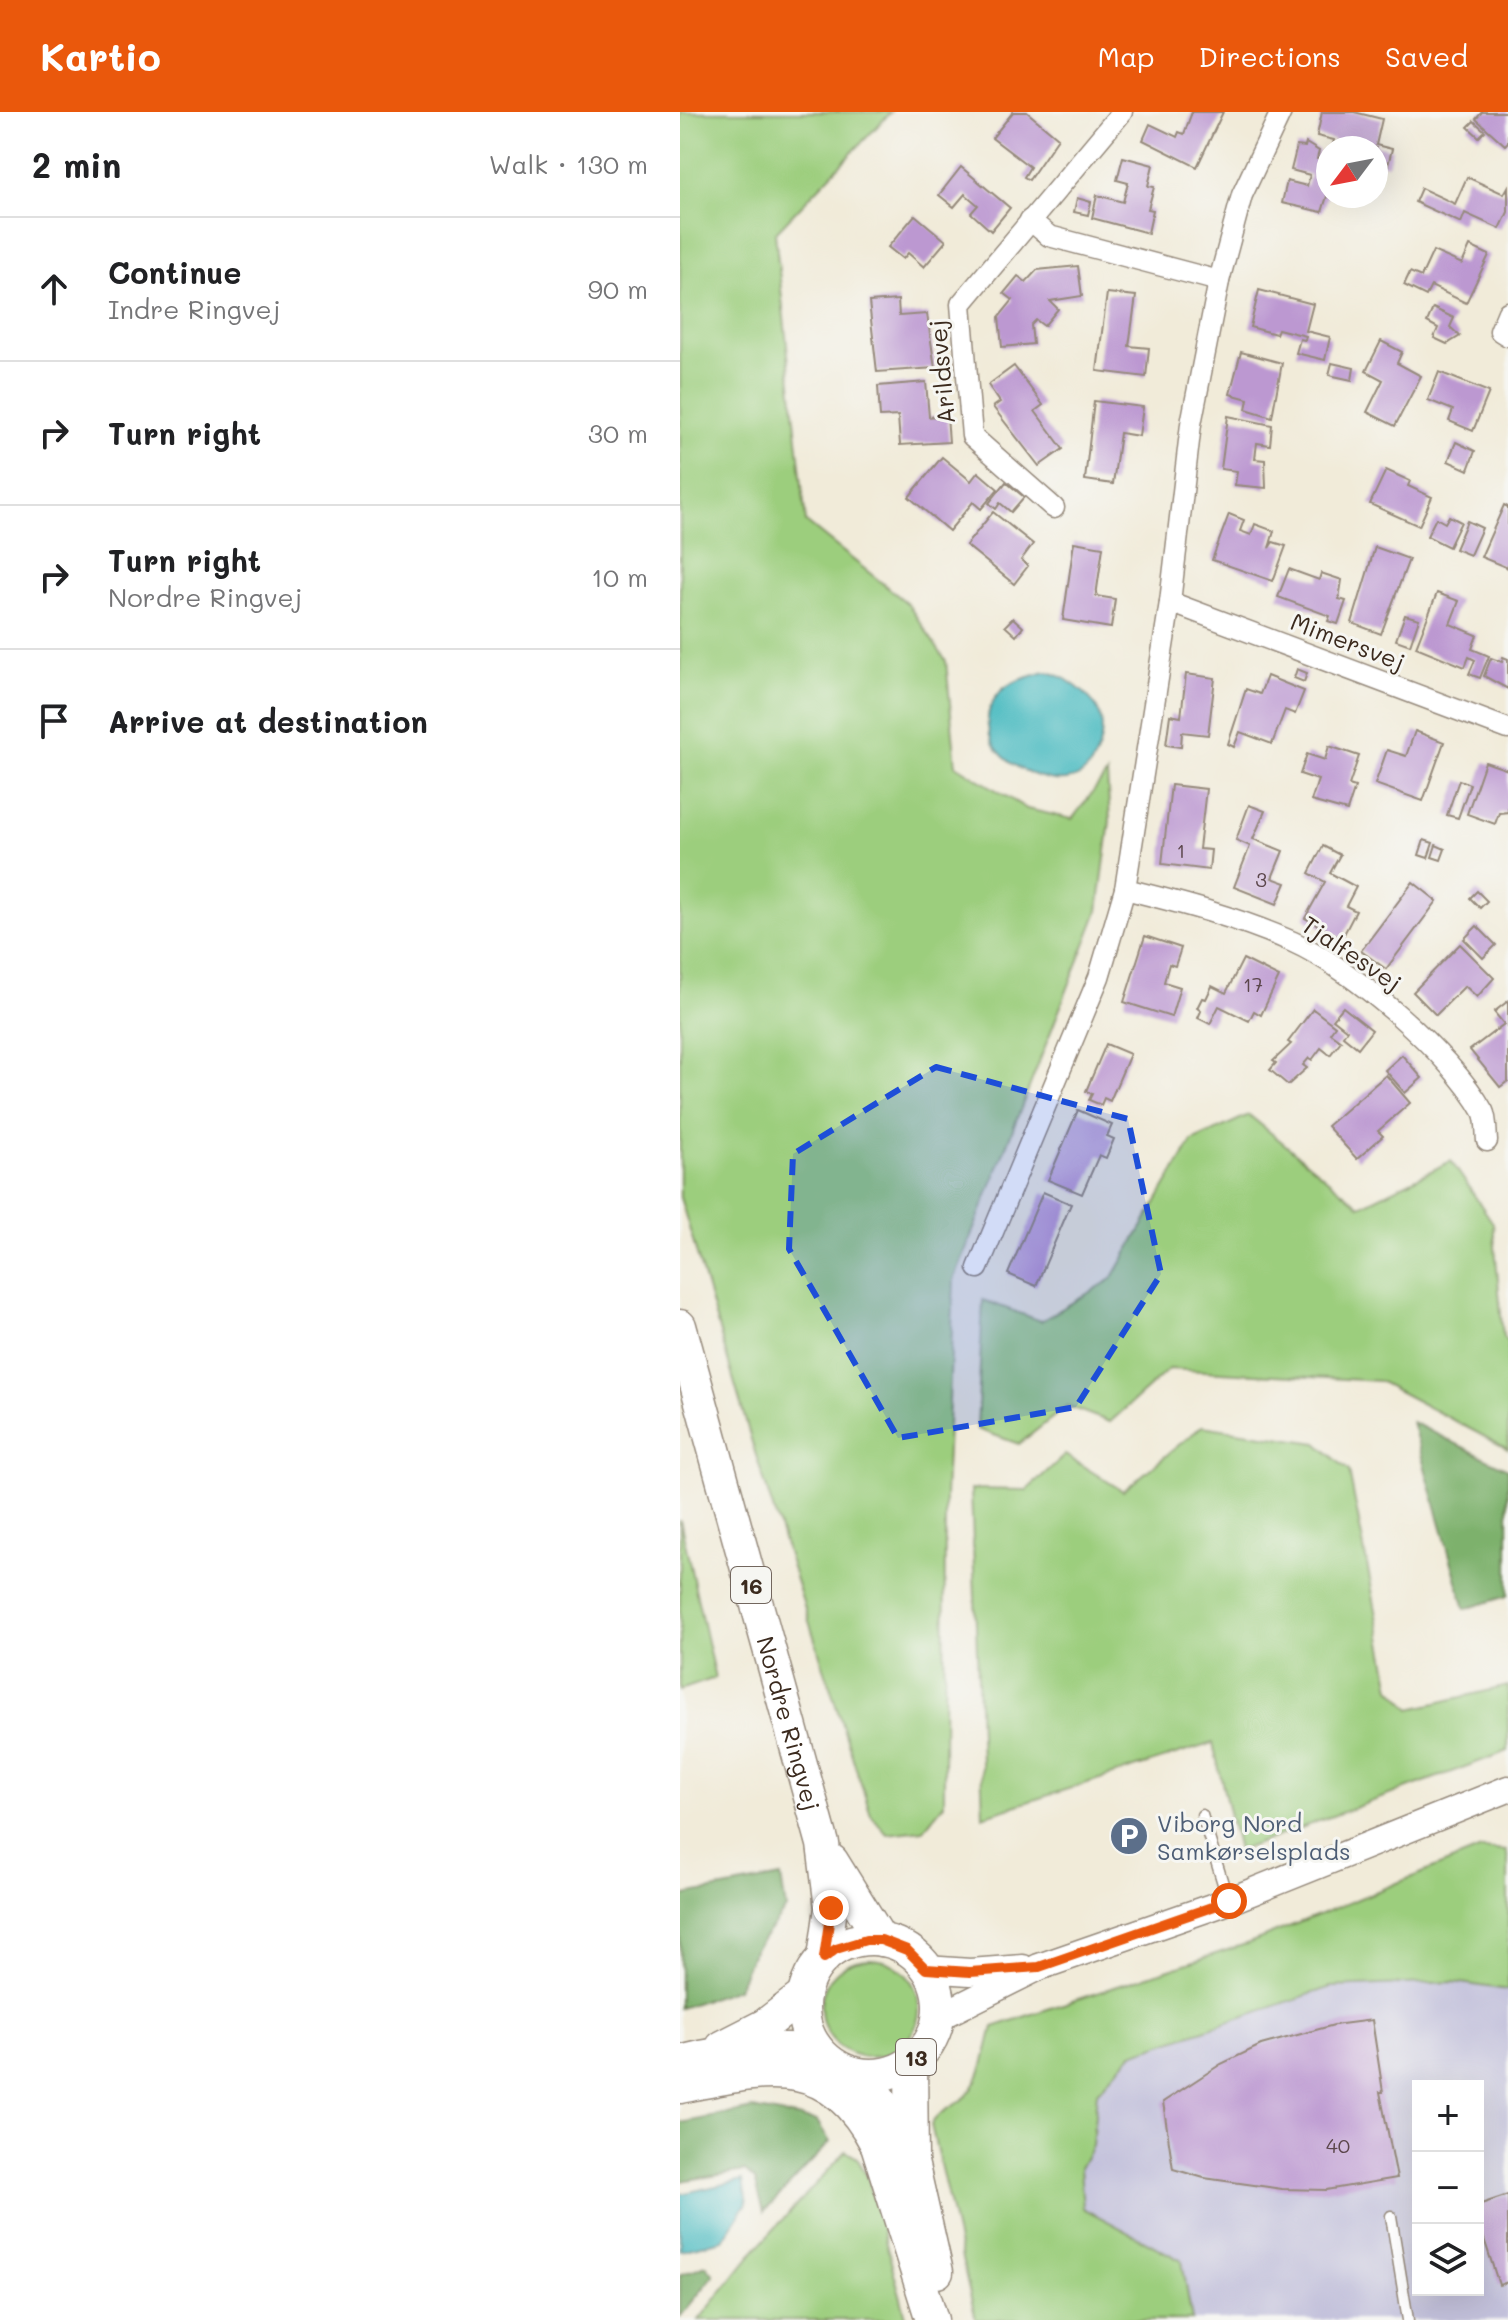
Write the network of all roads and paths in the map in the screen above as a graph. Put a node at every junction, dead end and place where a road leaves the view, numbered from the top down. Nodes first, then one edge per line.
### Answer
1 (1122, 112) edge
2 (1281, 112) edge
3 (1030, 220) junction
4 (1219, 281) junction
5 (1508, 312) edge
6 (1508, 336) edge
7 (1054, 508) dead end
8 (1170, 602) junction
9 (1508, 729) edge
10 (1125, 889) junction
11 (1487, 1141) dead end
12 (978, 1268) dead end
13 (680, 1326) edge
14 (1508, 1789) edge
15 (1202, 1815) dead end
16 (823, 1844) junction
17 (1229, 1901) junction
18 (881, 1940) junction
19 (824, 1958) junction
20 (1039, 1967) junction
21 (926, 1969) junction
22 (804, 1995) junction
23 (937, 2018) junction
24 (818, 2050) junction
25 (694, 2058) edge
26 (911, 2062) junction
27 (863, 2075) junction
28 (680, 2087) edge
29 (912, 2162) junction
30 (1391, 2216) dead end
31 (932, 2320) edge
32 (947, 2320) edge
33 (1408, 2320) edge

1 - 3 street, Arildsvej
2 - 4 street
3 - 4 street
3 - 7 street, Arildsvej
4 - 8 street
5 - 6 street
8 - 9 street, Mimersvej
8 - 10 street
10 - 11 street, Tjalfesvej
10 - 12 street
13 - 16 main road, Nordre Ringvej / 16
14 - 17 street
15 - 17 lane
16 - 18 main road, Nordre Ringvej / 16
16 - 19 main road, Nordre Ringvej / 16
17 - 20 street
18 - 19 main road
18 - 21 main road
19 - 22 main road
20 - 21 street
20 - 23 street
21 - 23 main road, 13
22 - 24 main road
22 - 25 main road
23 - 26 main road, 13
24 - 25 main road
24 - 27 main road, 13
26 - 27 main road, 13
26 - 29 main road, 13
27 - 29 main road
28 - 31 main road
29 - 32 main road, 13
30 - 33 lane

